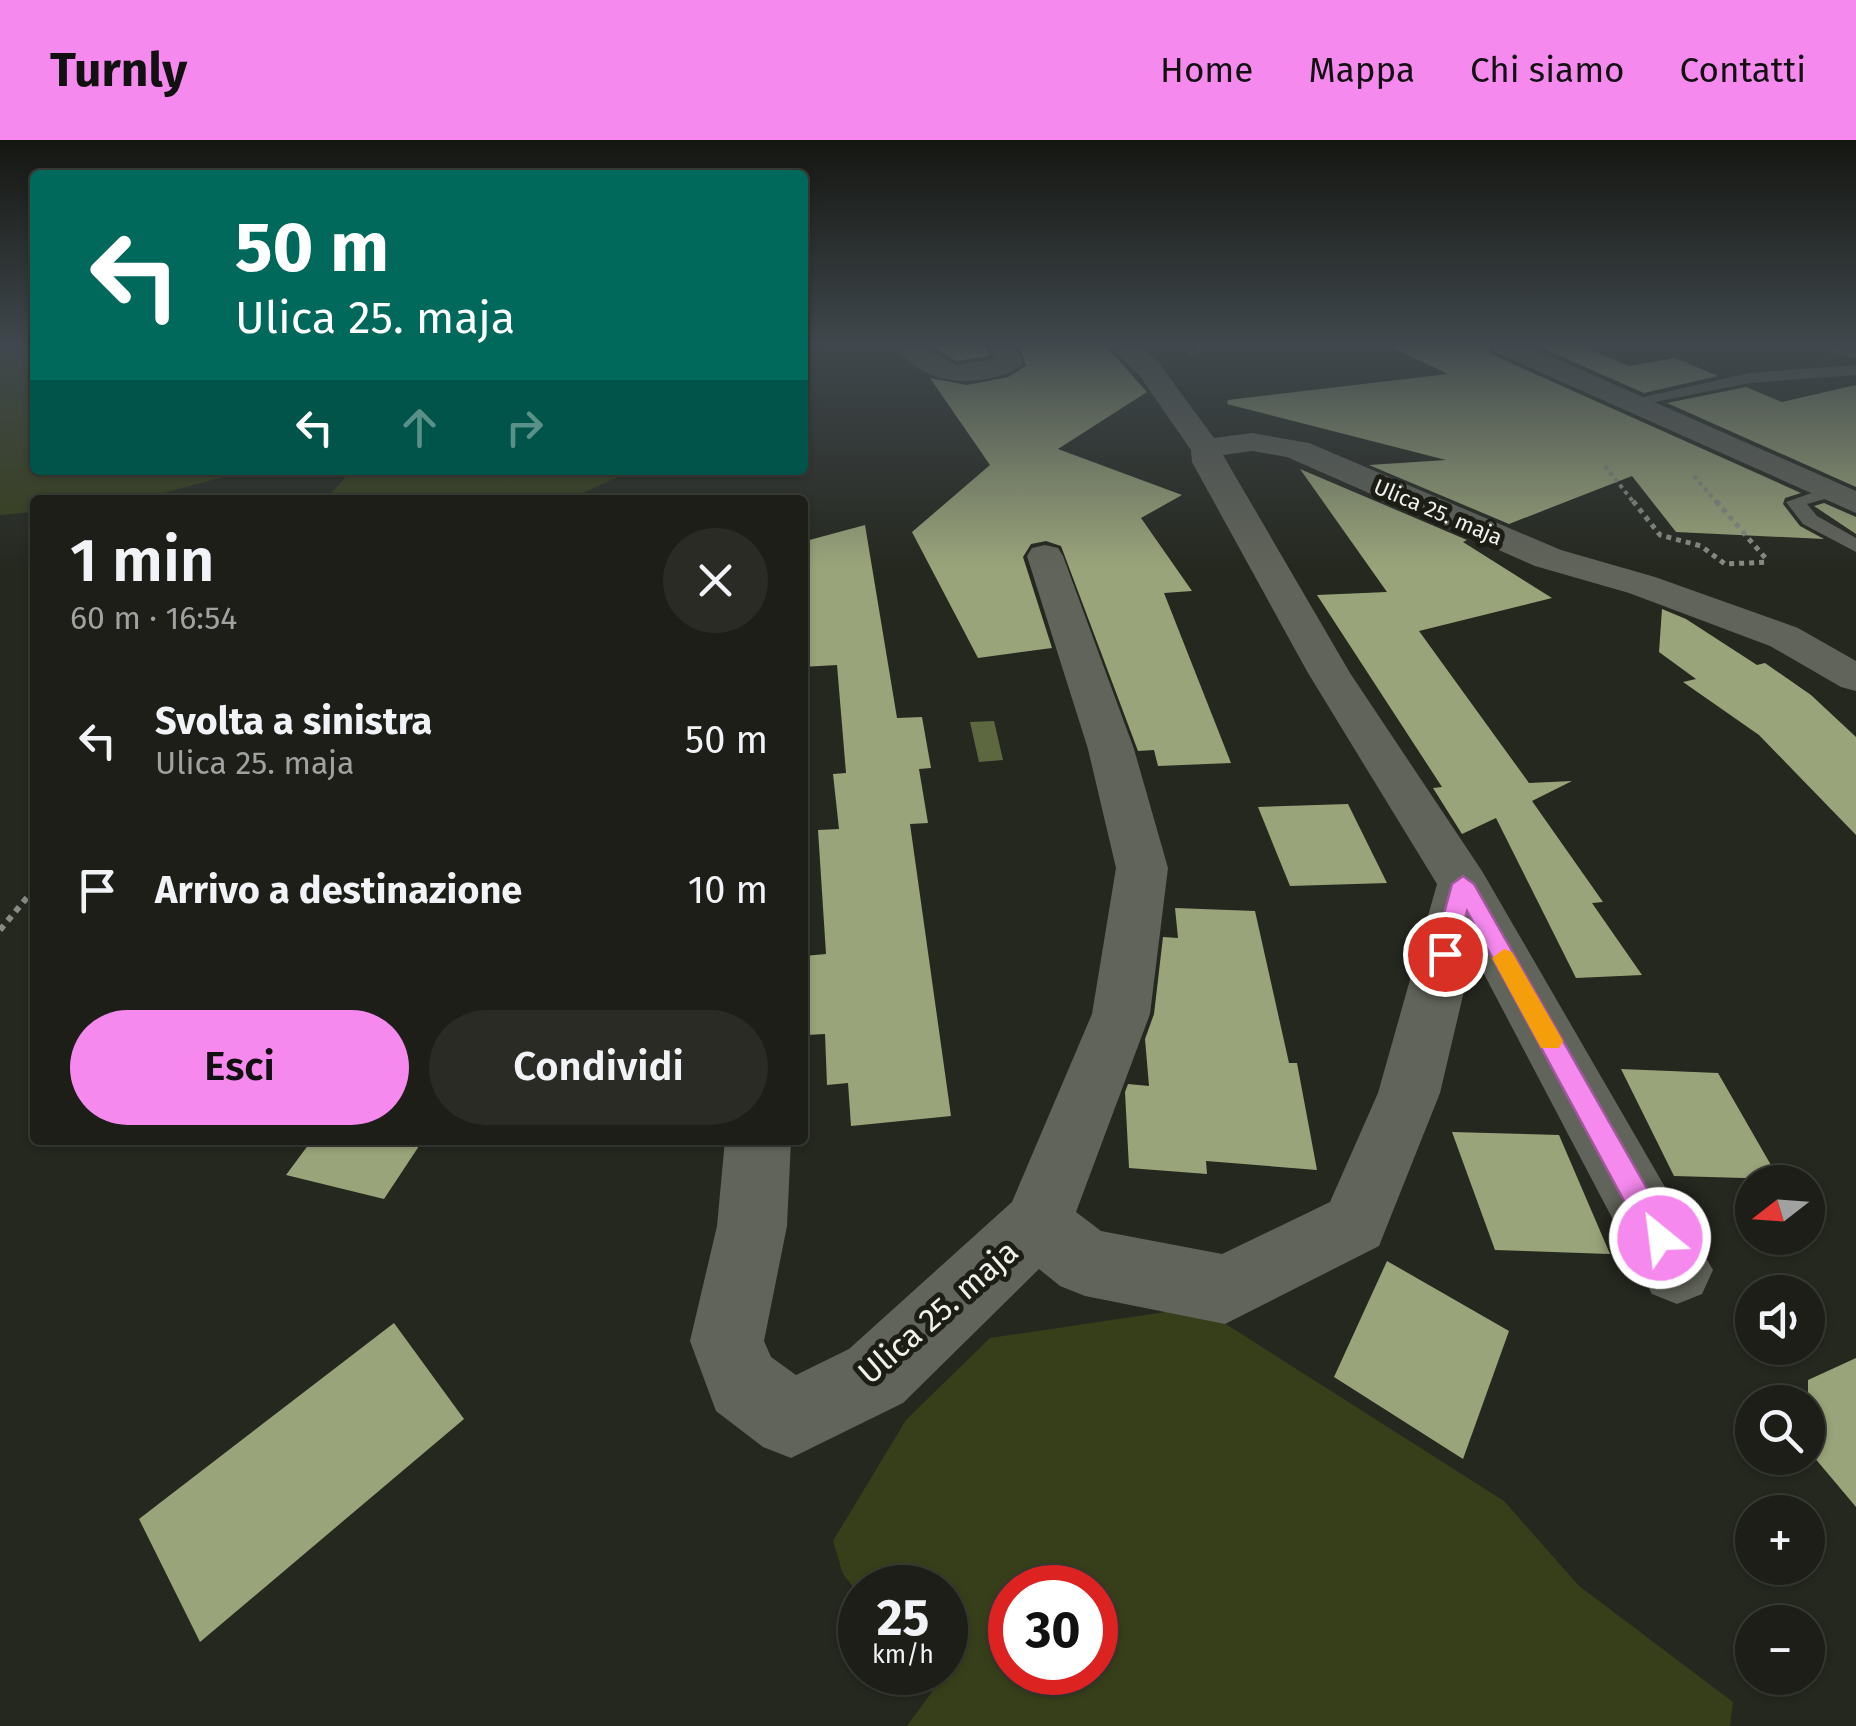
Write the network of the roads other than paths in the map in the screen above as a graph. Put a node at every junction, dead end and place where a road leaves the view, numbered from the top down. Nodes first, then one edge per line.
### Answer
1 (1187, 420) edge
2 (1670, 420) edge
3 (1208, 450) junction
4 (1848, 499) edge
5 (1856, 546) edge
6 (1045, 556) dead end
7 (1856, 678) edge
8 (1463, 884) junction
9 (758, 1145) edge
10 (1037, 1224) junction
11 (1677, 1270) dead end

1 - 3 street
2 - 4 street
3 - 7 street, Ulica 25. maja
3 - 8 street
4 - 5 lane
6 - 10 street, Ulica 25. maja
8 - 10 street, Ulica 25. maja
8 - 11 street
9 - 10 street, Ulica 25. maja

